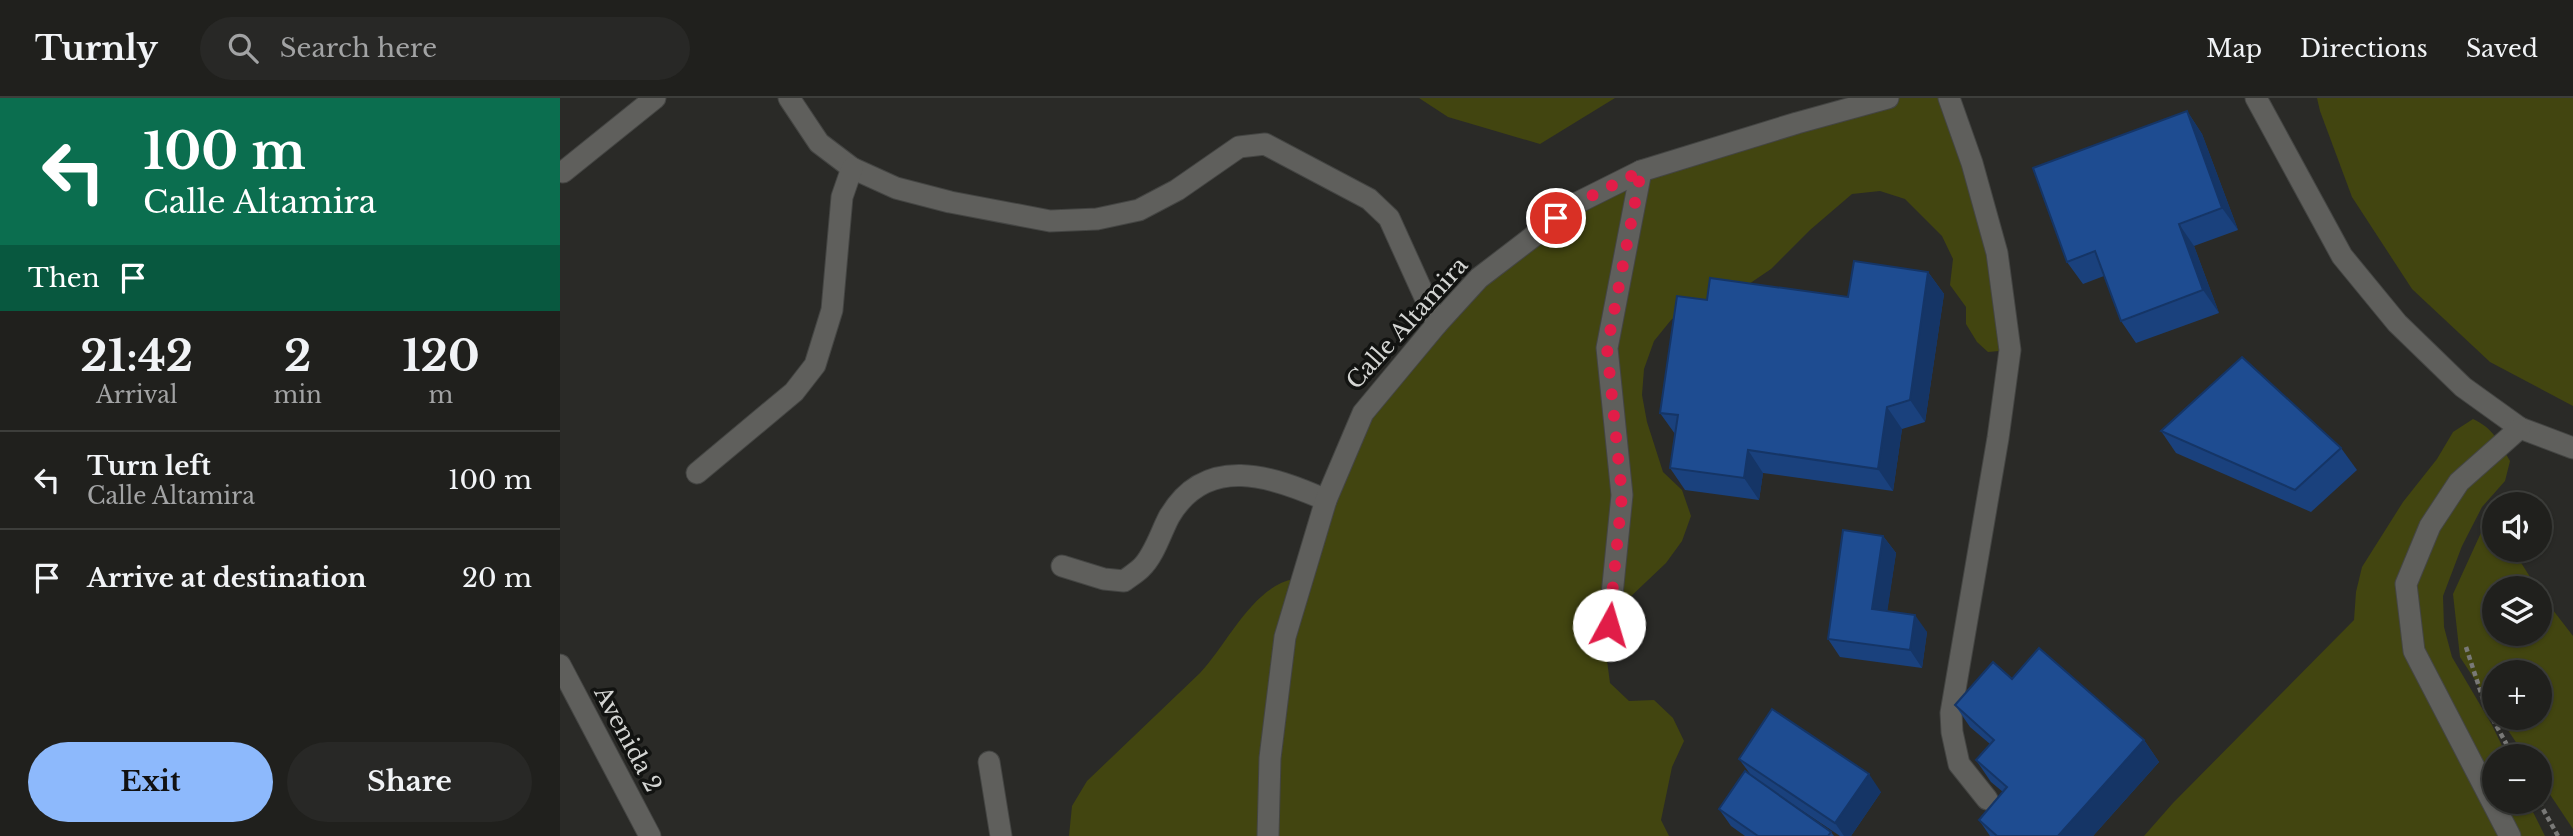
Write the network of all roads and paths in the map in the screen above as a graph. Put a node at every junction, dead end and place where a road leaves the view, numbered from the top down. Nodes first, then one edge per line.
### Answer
1 (655, 98) edge
2 (789, 98) edge
3 (1888, 98) edge
4 (1950, 98) edge
5 (2256, 98) edge
6 (852, 168) junction
7 (1641, 171) junction
8 (563, 172) dead end
9 (1437, 324) junction
10 (2520, 428) junction
11 (2573, 448) edge
12 (697, 473) dead end
13 (1326, 500) junction
14 (1062, 566) dead end
15 (1616, 644) dead end
16 (2466, 647) dead end
17 (560, 665) edge
18 (2506, 744) edge
19 (989, 762) dead end
20 (1987, 799) dead end
21 (2546, 814) edge
22 (650, 836) edge
23 (1001, 836) edge
24 (1268, 836) edge
25 (2510, 836) edge
26 (2558, 836) edge

1 - 8 street
2 - 6 street
3 - 7 street, Calle Altamira
4 - 20 street
5 - 10 street
6 - 9 street
6 - 12 street
7 - 9 street, Calle Altamira
7 - 15 street
9 - 13 street, Calle Altamira
10 - 11 street
10 - 25 street
13 - 14 street
13 - 24 street, Calle Altamira
16 - 18 path
17 - 22 street, Avenida 2
19 - 23 street
21 - 26 path

